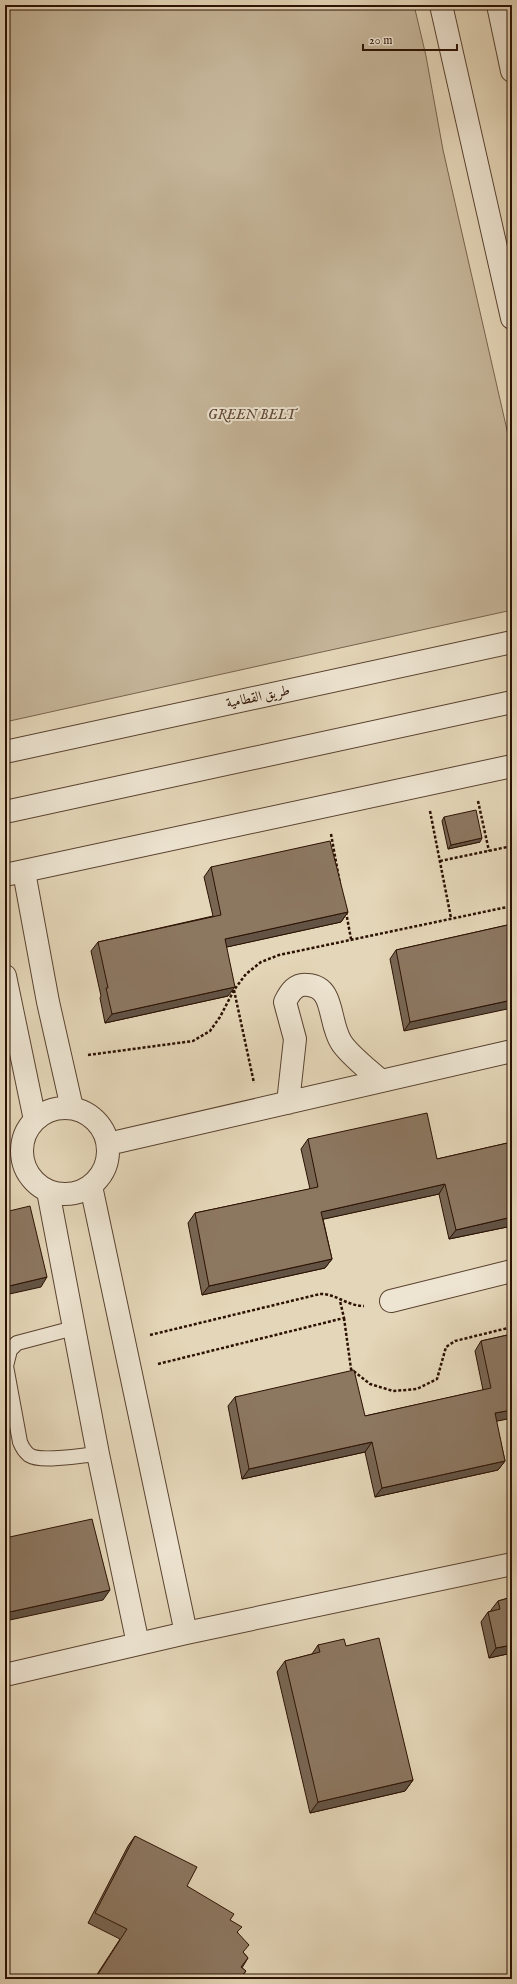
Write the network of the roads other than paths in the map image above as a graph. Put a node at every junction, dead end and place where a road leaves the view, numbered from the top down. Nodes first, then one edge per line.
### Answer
1 (441, 5) edge
2 (498, 5) edge
3 (512, 71) edge
4 (512, 318) edge
5 (512, 642) edge
6 (512, 702) edge
7 (5, 752) edge
8 (512, 766) edge
9 (5, 812) edge
10 (14, 874) edge
11 (5, 976) edge
12 (512, 1051) edge
13 (381, 1081) junction
14 (288, 1102) junction
15 (72, 1108) junction
16 (30, 1126) junction
17 (5, 1136) edge
18 (108, 1144) junction
19 (92, 1186) junction
20 (48, 1191) junction
21 (512, 1271) edge
22 (391, 1300) road end
23 (74, 1328) junction
24 (98, 1454) junction
25 (512, 1564) edge
26 (186, 1633) junction
27 (138, 1644) junction
28 (5, 1675) edge

1 - 4 street
2 - 3 street
5 - 7 street, طريق القطامية
6 - 9 street
8 - 10 street
10 - 15 street
11 - 16 street
12 - 13 street
13 - 14 street
13 - 14 street
14 - 18 street
15 - 16 street
15 - 18 street
16 - 17 street
16 - 20 street
18 - 19 street
19 - 20 street
19 - 26 street
20 - 23 street
21 - 22 street
23 - 24 street
23 - 24 lane
24 - 27 street
25 - 26 street
26 - 27 street
27 - 28 street

